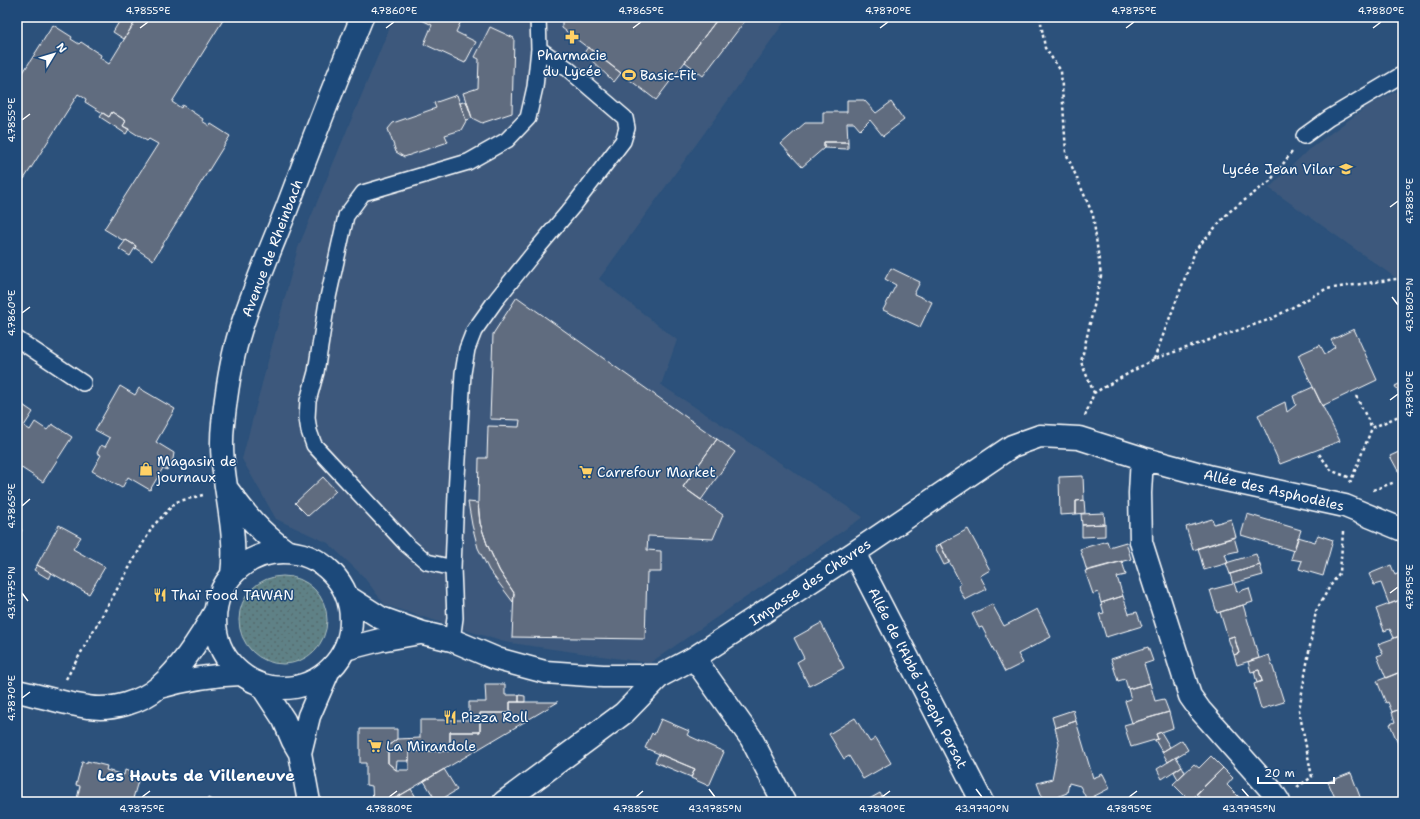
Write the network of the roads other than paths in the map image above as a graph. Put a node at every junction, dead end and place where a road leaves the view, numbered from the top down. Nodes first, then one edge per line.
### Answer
1 (362, 17) edge
2 (538, 17) edge
3 (539, 49) junction
4 (1403, 74) edge
5 (1304, 136) road end
6 (17, 339) edge
7 (83, 383) dead end
8 (1142, 458) junction
9 (227, 489) junction
10 (1403, 530) edge
11 (286, 551) junction
12 (854, 553) junction
13 (453, 568) junction
14 (232, 574) junction
15 (348, 597) junction
16 (216, 610) junction
17 (423, 633) junction
18 (452, 640) junction
19 (345, 649) junction
20 (694, 658) junction
21 (328, 672) junction
22 (241, 674) junction
23 (660, 676) junction
24 (261, 685) junction
25 (160, 687) junction
26 (17, 691) edge
27 (300, 753) junction
28 (1278, 801) edge
29 (309, 802) edge
30 (504, 802) edge
31 (784, 802) edge
32 (982, 802) edge

1 - 9 street, Avenue de Rheinbach
2 - 3 lane
3 - 13 lane
3 - 13 lane
4 - 5 lane
6 - 7 lane
8 - 10 street, Allée des Asphodèles
8 - 12 street, Impasse des Chèvres
8 - 28 street
9 - 11 street, Avenue de Rheinbach
9 - 14 street, Avenue de Rheinbach
11 - 14 street
11 - 15 street
12 - 20 street, Impasse des Chèvres
12 - 32 street, Allée de l'Abbé Joseph Persat
13 - 18 lane
14 - 16 street
15 - 17 street
15 - 19 street
16 - 22 street
16 - 25 street
17 - 18 street
17 - 19 street
18 - 23 street
19 - 21 street
20 - 23 street, Impasse des Chèvres
20 - 31 street
21 - 24 street
21 - 27 street
22 - 24 street
22 - 25 street
23 - 30 street, Impasse des Chèvres
24 - 27 street
25 - 26 street
27 - 29 street

